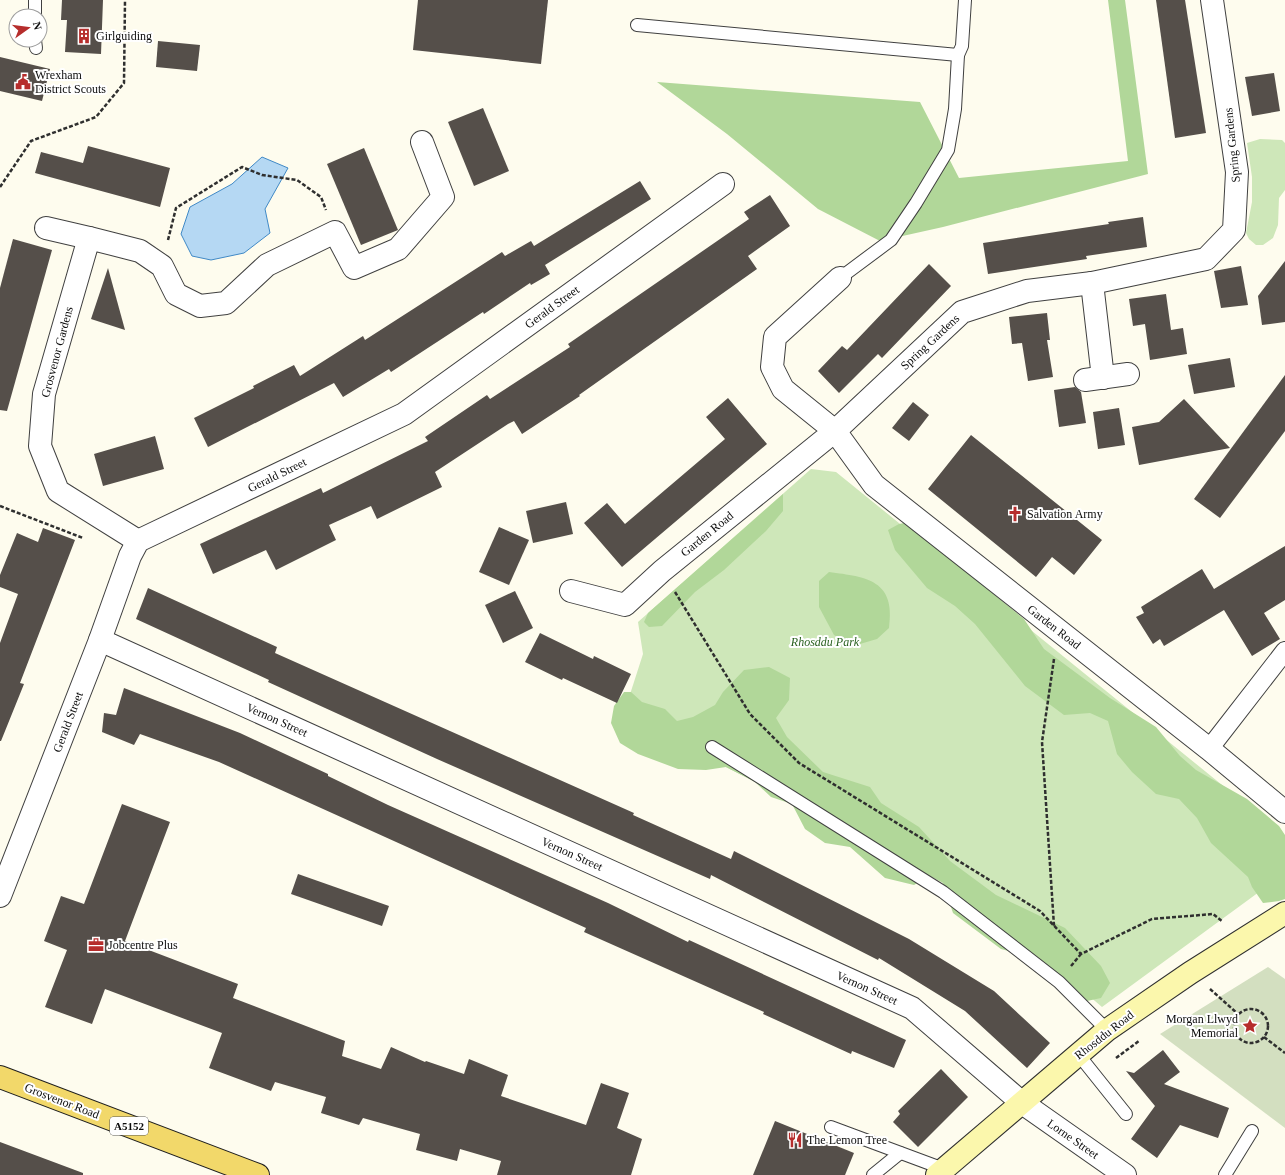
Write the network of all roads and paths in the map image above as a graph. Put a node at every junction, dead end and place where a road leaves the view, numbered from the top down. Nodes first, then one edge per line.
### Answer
1 (125, 0) edge
2 (965, 0) edge
3 (1212, 0) edge
4 (637, 24) dead end
5 (958, 56) junction
6 (422, 142) dead end
7 (723, 184) dead end
8 (0, 187) edge
9 (46, 228) dead end
10 (335, 232) junction
11 (89, 238) junction
12 (162, 266) junction
13 (840, 278) joint
14 (1092, 283) junction
15 (1128, 374) dead end
16 (836, 431) junction
17 (0, 506) edge
18 (87, 539) dead end
19 (138, 541) junction
20 (662, 571) junction
21 (571, 591) dead end
22 (100, 640) junction
23 (1285, 651) edge
24 (1050, 677) dead end
25 (712, 747) dead end
26 (1209, 749) junction
27 (1285, 812) edge
28 (0, 896) edge
29 (1285, 914) edge
30 (1054, 926) junction
31 (1242, 939) junction
32 (1190, 972) junction
33 (1238, 1014) junction
34 (1107, 1030) junction
35 (1264, 1037) junction
36 (1285, 1053) edge
37 (1078, 1054) junction
38 (0, 1078) edge
39 (1021, 1102) junction
40 (1126, 1114) dead end
41 (831, 1127) dead end
42 (1252, 1131) dead end
43 (900, 1153) junction
44 (940, 1172) edge
45 (258, 1175) edge
46 (873, 1175) edge
47 (1125, 1175) edge
48 (1225, 1175) edge

1 - 8 path
2 - 5 lane
3 - 14 street, Spring Gardens
4 - 5 lane
5 - 13 lane
6 - 10 street
7 - 19 street, Gerald Street
9 - 11 street
10 - 12 street
10 - 12 path
11 - 12 street
11 - 19 street, Grosvenor Gardens
13 - 16 street, Garden Road
14 - 15 street
14 - 16 street, Spring Gardens
16 - 20 street, Garden Road
16 - 26 street, Garden Road
17 - 18 path
19 - 22 street, Gerald Street
20 - 21 street, Garden Road
20 - 30 path
22 - 28 street, Gerald Street
22 - 39 street, Vernon Street
23 - 26 street
24 - 30 path
25 - 34 lane
26 - 27 street, Garden Road
29 - 31 main road, Rhosddu Road
30 - 31 path
31 - 32 main road, Rhosddu Road
32 - 33 path
32 - 34 main road, Rhosddu Road
33 - 35 path
33 - 35 path
34 - 37 main road, Rhosddu Road
35 - 36 path
37 - 39 main road, Rhosddu Road
37 - 40 lane
38 - 45 main road, Grosvenor Road / A5152
39 - 44 main road, Rhosddu Road
39 - 47 street, Lorne Street
41 - 43 lane
42 - 48 lane
43 - 44 lane
43 - 46 lane

